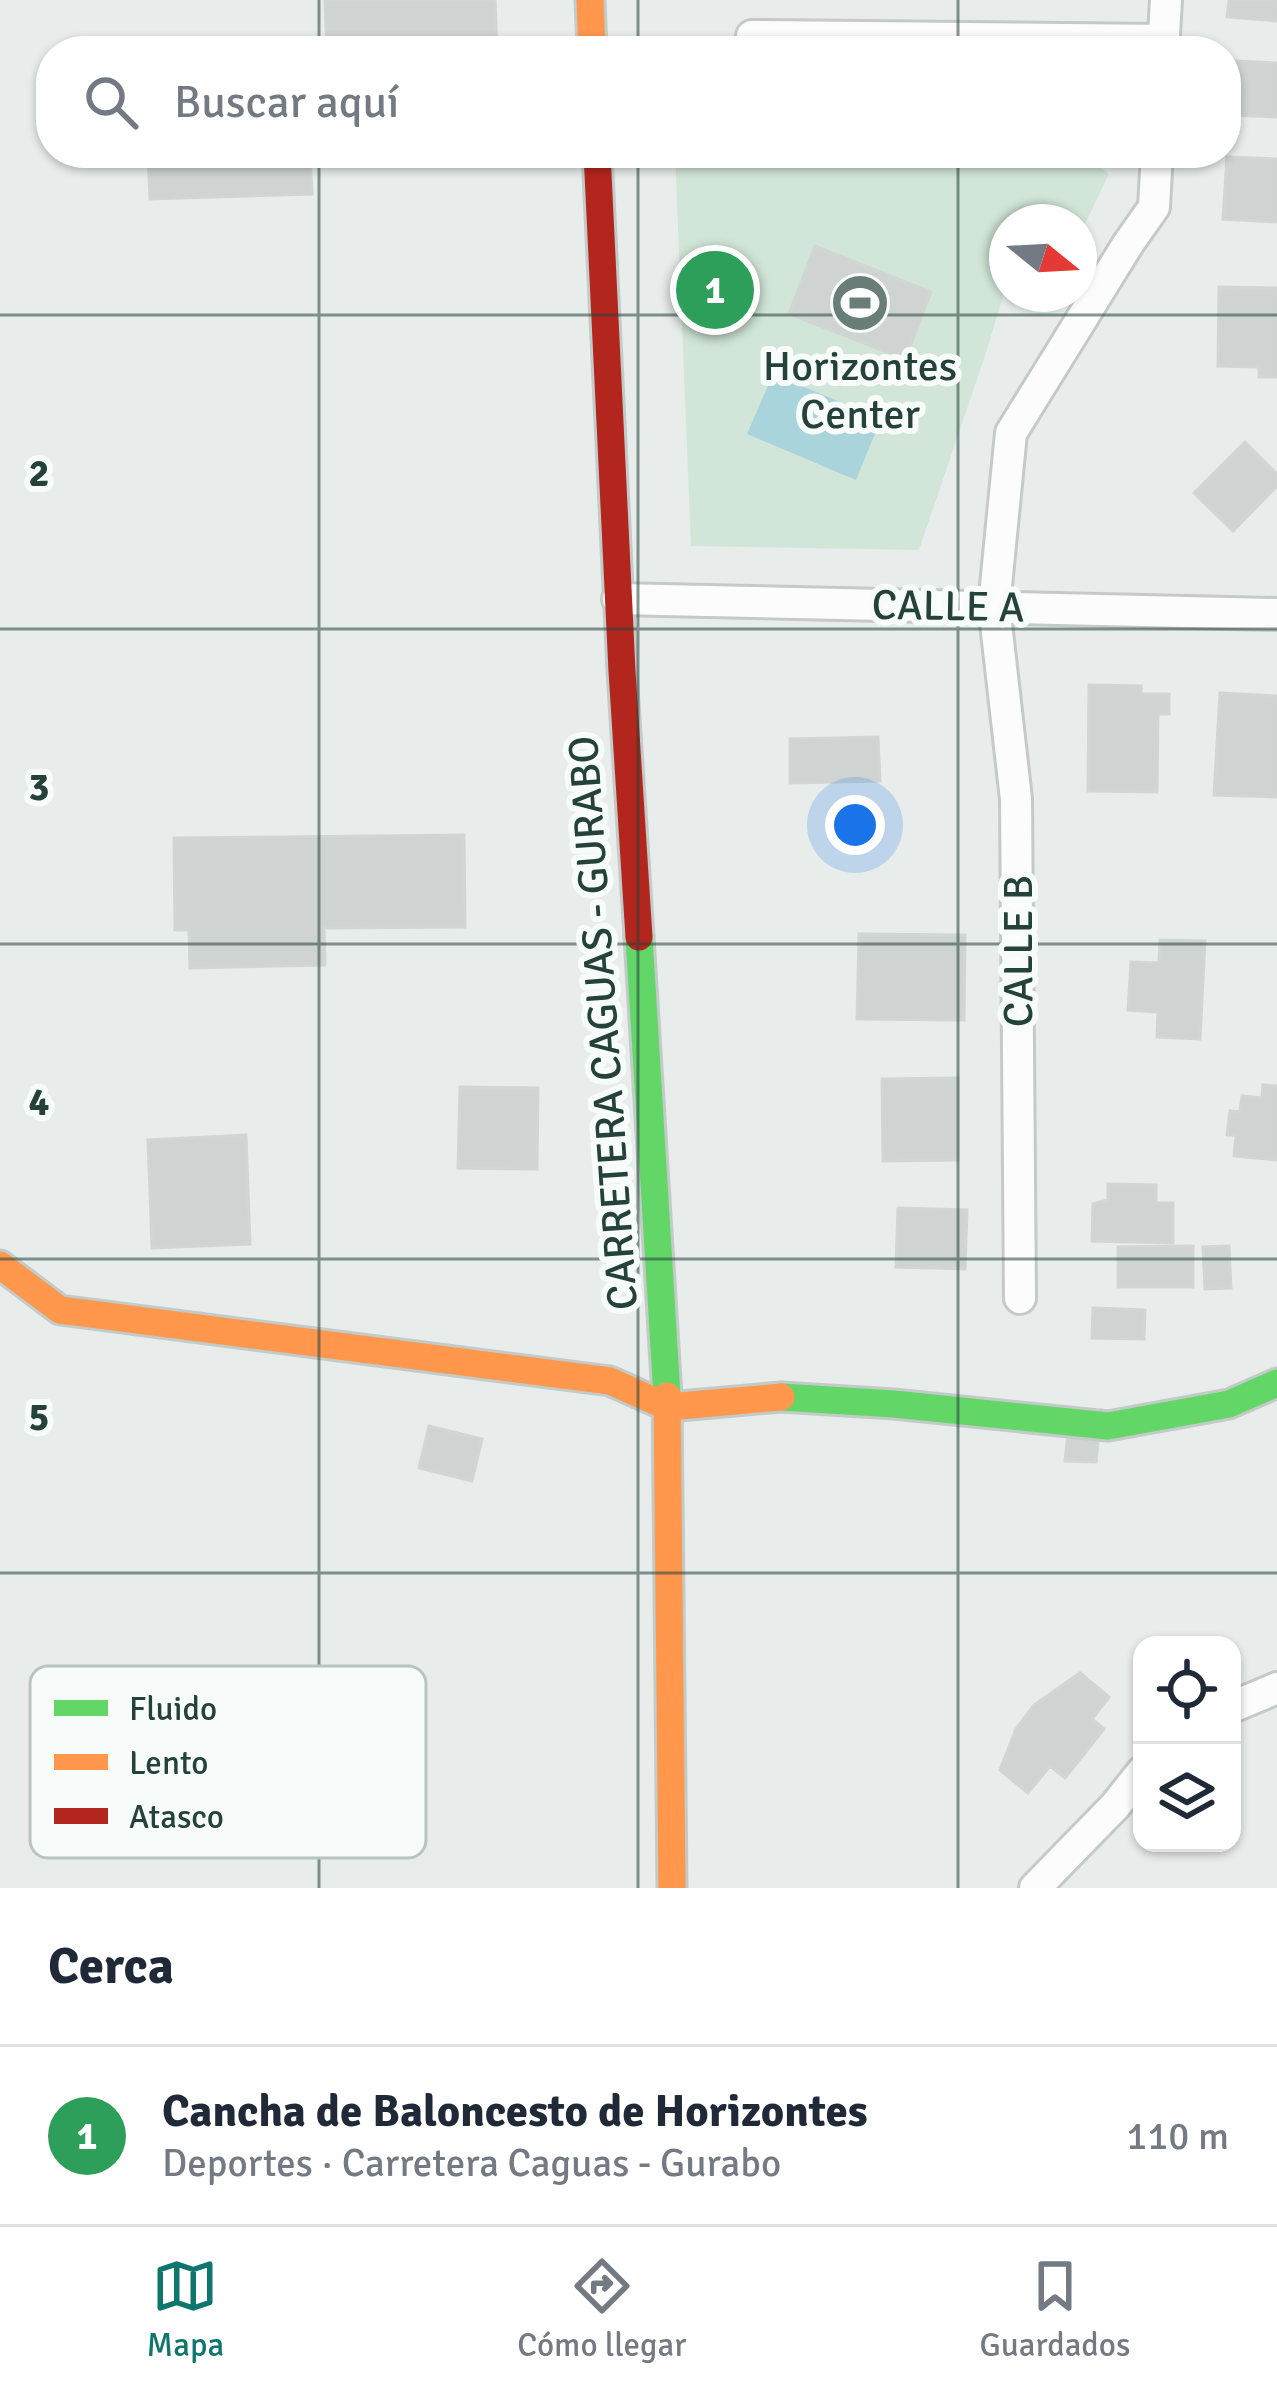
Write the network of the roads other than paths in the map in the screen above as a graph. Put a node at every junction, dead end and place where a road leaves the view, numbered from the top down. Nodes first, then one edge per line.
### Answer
1 (590, 0) edge
2 (1166, 0) edge
3 (591, 36) edge
4 (1164, 36) edge
5 (598, 168) edge
6 (1156, 168) edge
7 (618, 599) junction
8 (994, 606) junction
9 (1277, 614) edge
10 (0, 1265) edge
11 (1020, 1298) dead end
12 (1277, 1383) edge
13 (668, 1407) junction
14 (1277, 1688) edge
15 (1241, 1703) edge
16 (1133, 1783) edge
17 (672, 1888) edge
18 (1035, 1888) edge

1 - 3 main road
2 - 4 street
5 - 7 main road, CARRETERA CAGUAS - GURABO
6 - 8 street, CALLE B
7 - 8 street, CALLE A
7 - 13 main road, CARRETERA CAGUAS - GURABO
8 - 9 street, CALLE A
8 - 11 street, CALLE B
10 - 13 main road
12 - 13 main road
13 - 17 main road, CARRETERA CAGUAS - GURABO
14 - 15 street
16 - 18 street

